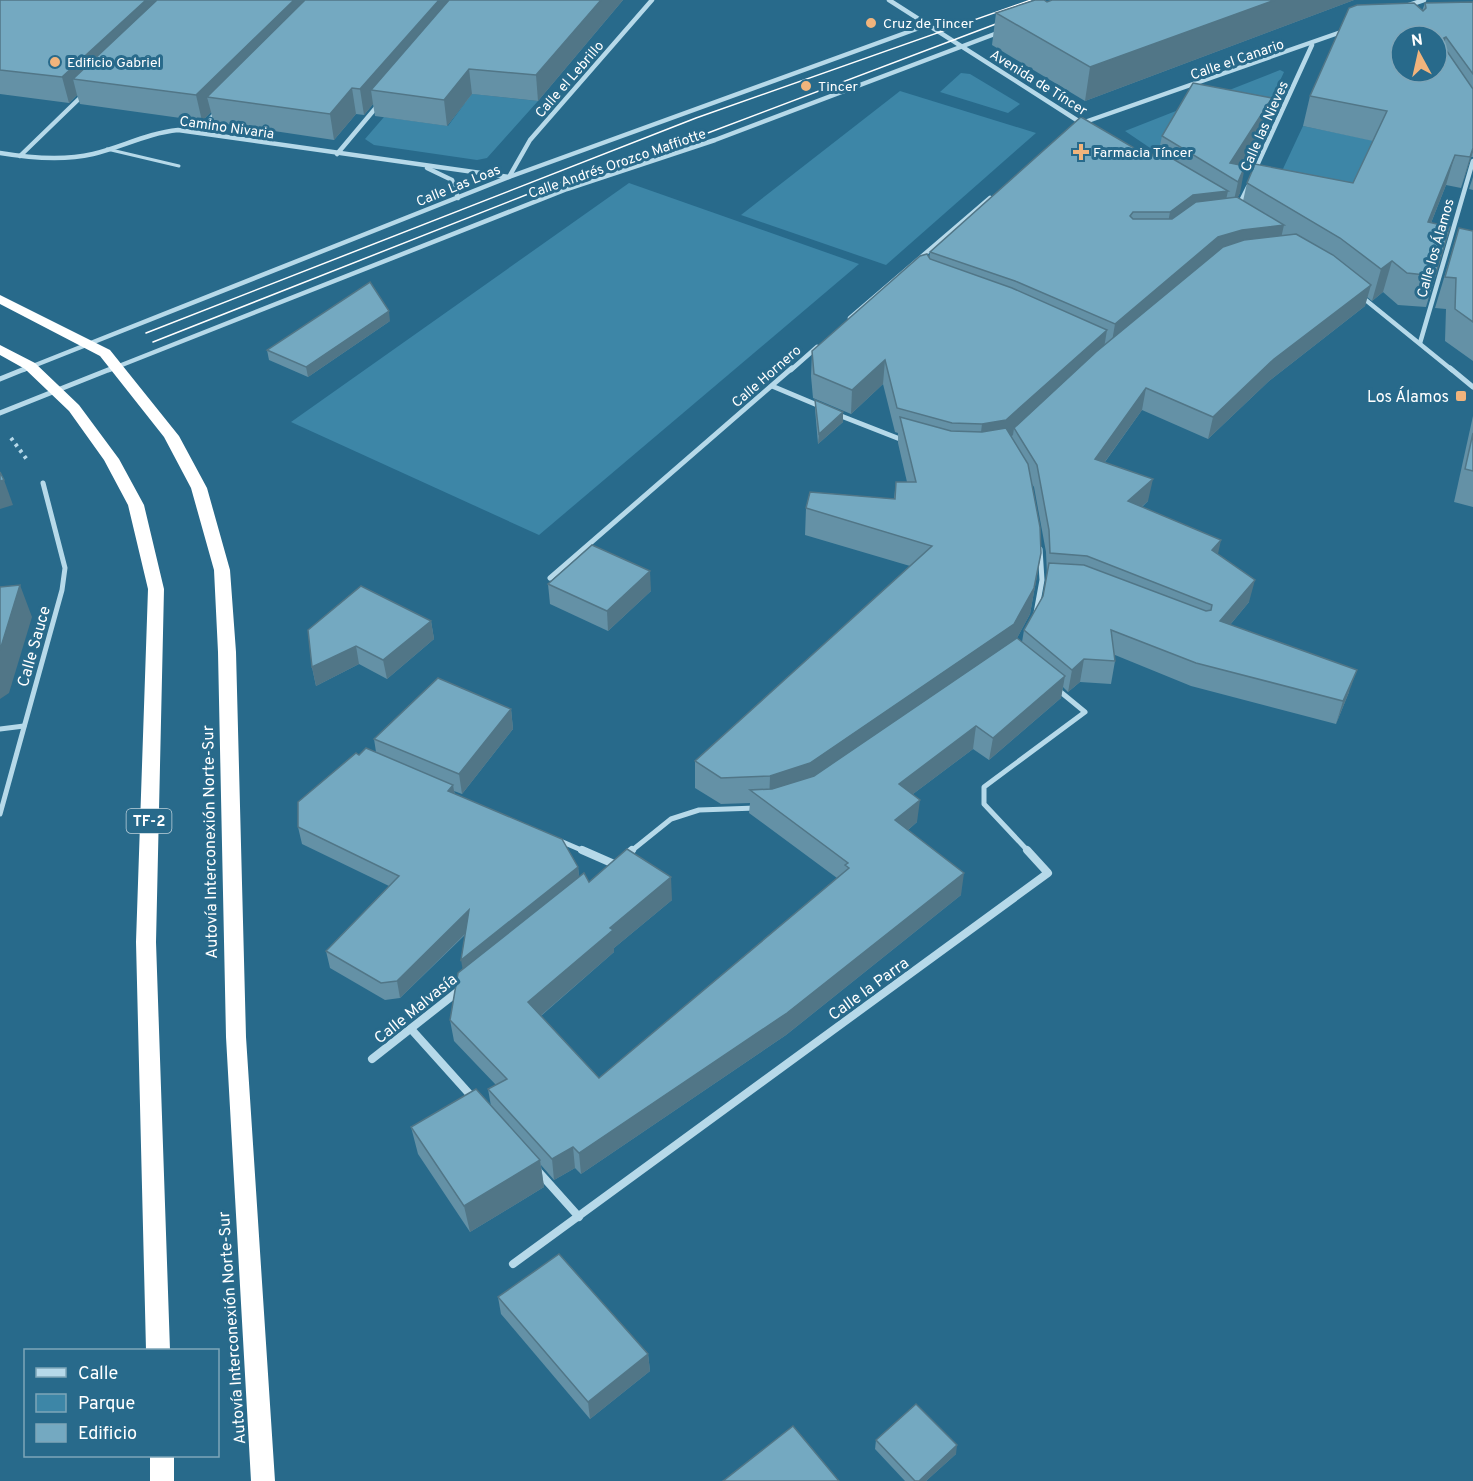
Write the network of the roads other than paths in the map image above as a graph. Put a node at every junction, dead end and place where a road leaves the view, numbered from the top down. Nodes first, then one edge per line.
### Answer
1 (652, 0) edge
2 (889, 0) edge
3 (1424, 0) edge
4 (1396, 9) edge
5 (930, 24) junction
6 (1354, 27) edge
7 (1006, 30) edge
8 (1312, 44) junction
9 (964, 48) junction
10 (88, 90) edge
11 (383, 99) edge
12 (222, 108) edge
13 (1082, 123) junction
14 (1092, 129) edge
15 (1073, 130) edge
16 (197, 132) junction
17 (107, 149) junction
18 (0, 153) edge
19 (337, 154) junction
20 (20, 156) junction
21 (1473, 161) edge
22 (418, 164) junction
23 (180, 166) dead end
24 (1254, 173) edge
25 (509, 177) junction
26 (1249, 184) edge
27 (994, 195) edge
28 (458, 198) junction
29 (1234, 216) edge
30 (1356, 293) edge
31 (0, 299) edge
32 (844, 323) edge
33 (826, 339) edge
34 (1420, 343) junction
35 (0, 349) edge
36 (0, 379) edge
37 (772, 387) junction
38 (1473, 387) edge
39 (0, 413) edge
40 (914, 443) edge
41 (43, 483) road end
42 (1039, 542) edge
43 (550, 578) dead end
44 (1042, 580) junction
45 (1052, 581) edge
46 (1035, 616) edge
47 (1049, 683) edge
48 (24, 726) junction
49 (0, 729) edge
50 (770, 807) edge
51 (0, 814) edge
52 (549, 836) edge
53 (614, 864) junction
54 (605, 871) edge
55 (466, 984) edge
56 (411, 1029) junction
57 (372, 1059) dead end
58 (480, 1106) edge
59 (533, 1166) edge
60 (579, 1217) junction
61 (513, 1264) dead end
62 (158, 1349) edge
63 (162, 1457) edge
64 (162, 1481) edge
65 (263, 1481) edge

1 - 25 street, Calle el Lebrillo
2 - 5 street, Avenida de Tíncer
3 - 4 street
5 - 9 street, Avenida de Tíncer
5 - 25 street, Calle Las Loas
6 - 8 street, Calle el Canario
7 - 9 street, Calle Andrés Orozco Maffiotte
8 - 13 street, Calle el Canario
8 - 24 street, Calle las Nieves
9 - 13 street, Avenida de Tíncer
9 - 39 street, Calle Andrés Orozco Maffiotte
10 - 20 street
11 - 19 street
12 - 16 street
13 - 14 street, Avenida de Tíncer
13 - 15 street
16 - 17 street, Camino Nivaria
16 - 19 street, Camino Nivaria
17 - 20 street, Camino Nivaria
17 - 23 lane
18 - 20 street, Camino Nivaria
19 - 22 street, Camino Nivaria
21 - 34 street, Calle los Álamos
22 - 25 street, Camino Nivaria
22 - 28 street, Camino Nivaria
25 - 28 street, Calle Las Loas
26 - 29 street, Calle las Nieves
27 - 32 street
28 - 36 street, Calle Las Loas
30 - 34 street
31 - 65 highway, Autovía Interconexión Norte-Sur
33 - 37 street, Calle Hornero
34 - 38 street
35 - 62 highway, TF-2
37 - 40 street
37 - 43 street, Calle Hornero
41 - 48 street, Calle Sauce
42 - 44 street
44 - 45 street
44 - 46 street
47 - 60 street, Calle la Parra
48 - 49 street
48 - 51 street, Calle Sauce
50 - 53 street
52 - 53 street
53 - 54 street
55 - 56 street, Calle Malvasía
56 - 57 street, Calle Malvasía
56 - 58 street
59 - 60 street
60 - 61 street, Calle la Parra
63 - 64 highway

